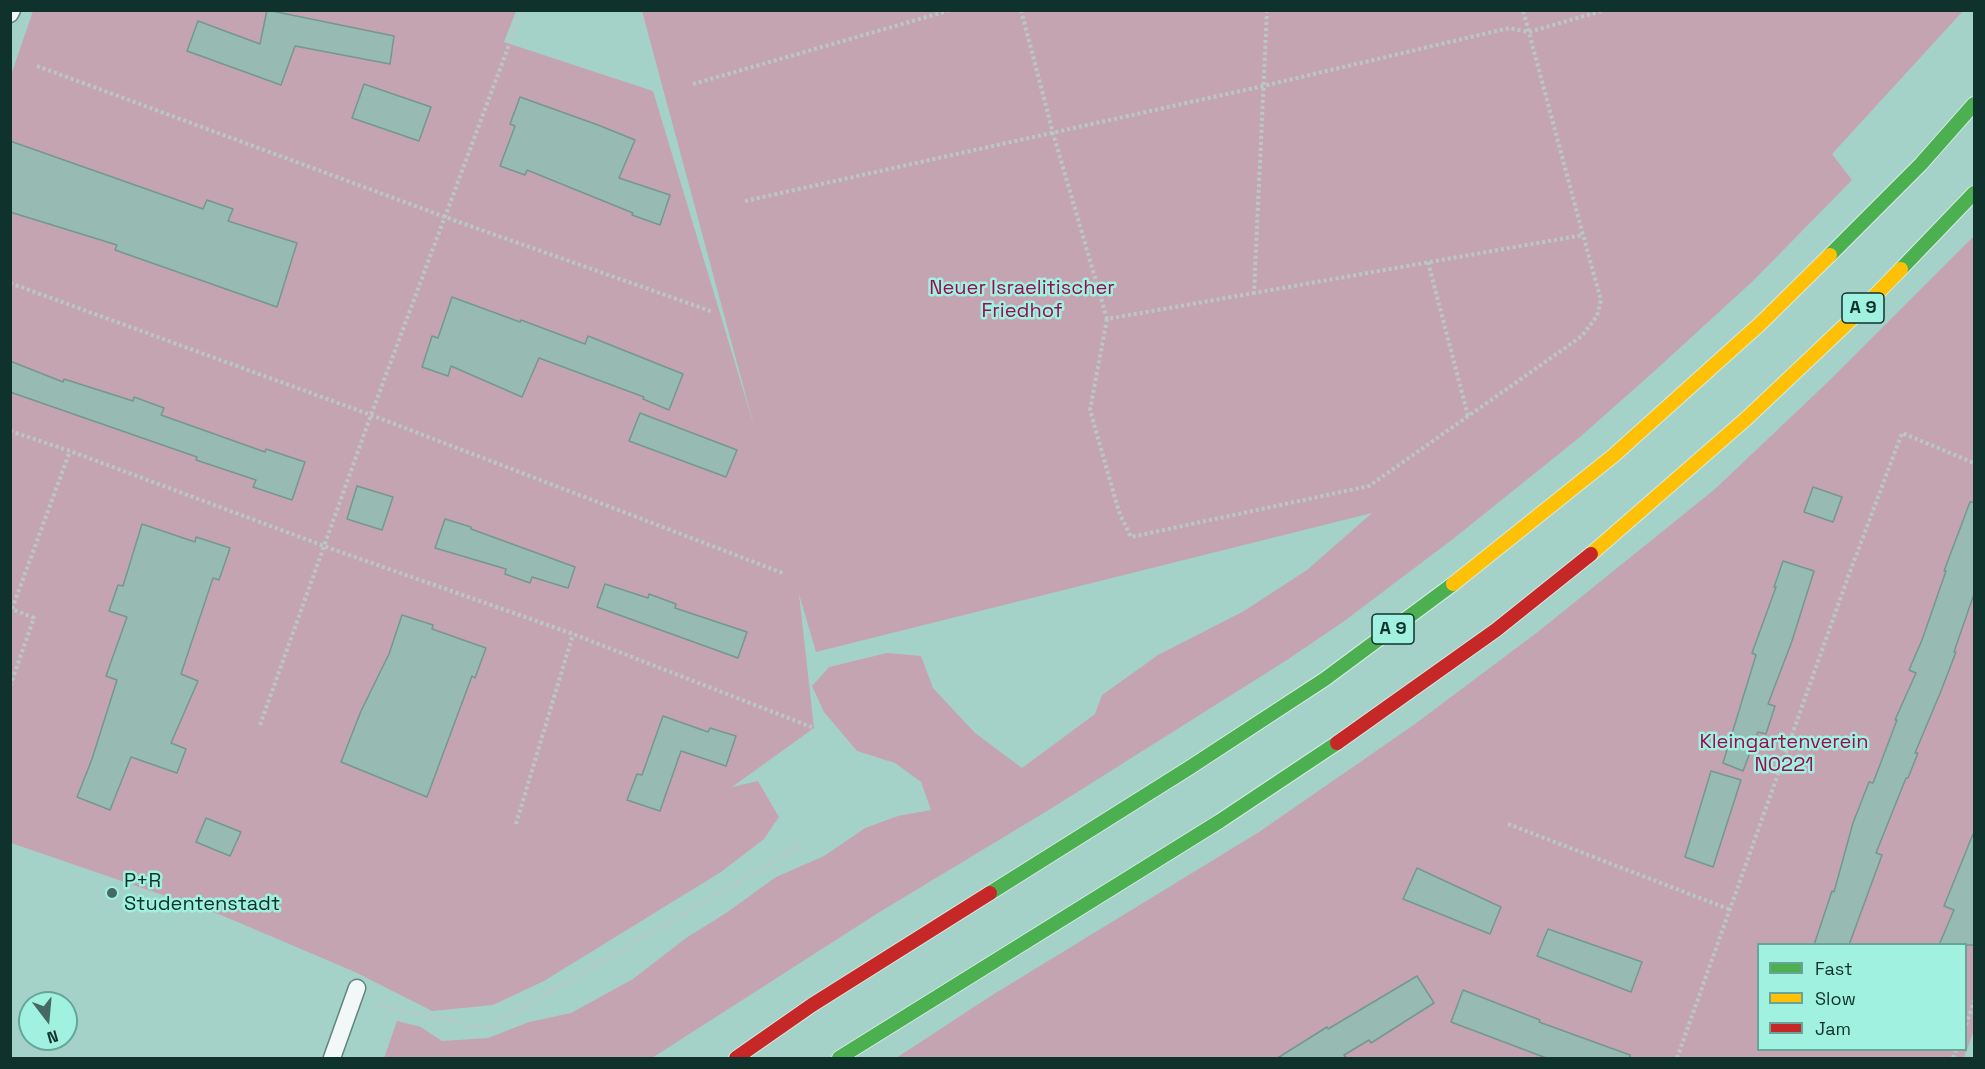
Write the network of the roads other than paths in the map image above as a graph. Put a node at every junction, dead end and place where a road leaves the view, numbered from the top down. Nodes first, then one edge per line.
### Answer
1 (1974, 104) edge
2 (1974, 193) edge
3 (357, 988) dead end
4 (332, 1059) edge
5 (736, 1059) edge
6 (839, 1059) edge

1 - 5 highway, A 9
2 - 6 highway, A 9
3 - 4 lane

